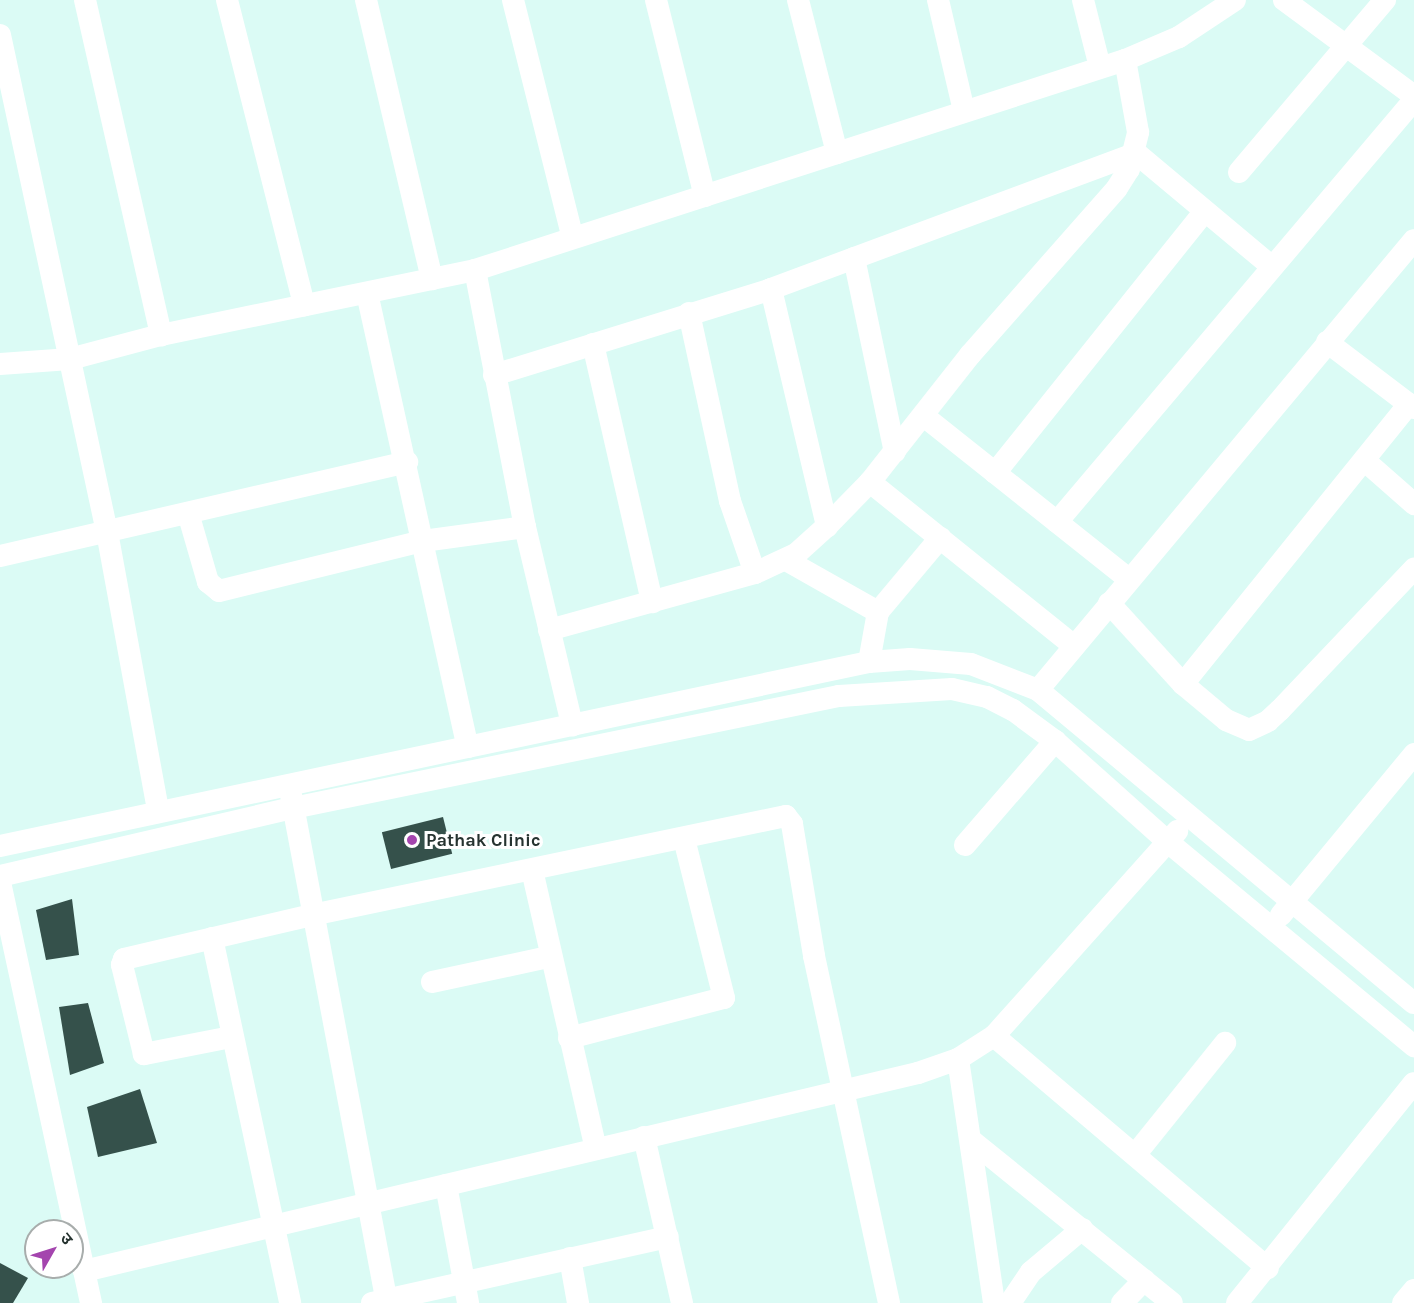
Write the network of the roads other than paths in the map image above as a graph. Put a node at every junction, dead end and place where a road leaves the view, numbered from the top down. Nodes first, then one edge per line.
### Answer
1 (85, 0) edge
2 (227, 0) edge
3 (366, 0) edge
4 (513, 0) edge
5 (656, 0) edge
6 (798, 0) edge
7 (938, 0) edge
8 (1083, 0) edge
9 (1235, 0) edge
10 (1284, 0) edge
11 (1385, 0) edge
12 (1, 42) edge
13 (1348, 47) junction
14 (1125, 60) junction
15 (1100, 67) junction
16 (1414, 98) edge
17 (964, 111) junction
18 (837, 153) junction
19 (1136, 153) junction
20 (1239, 172) dead end
21 (705, 196) junction
22 (1204, 212) junction
23 (573, 238) junction
24 (1414, 240) edge
25 (854, 258) junction
26 (1271, 266) junction
27 (476, 270) junction
28 (432, 279) junction
29 (771, 289) junction
30 (367, 292) junction
31 (304, 305) junction
32 (690, 313) junction
33 (161, 335) junction
34 (1327, 342) junction
35 (592, 344) junction
36 (70, 359) junction
37 (0, 364) edge
38 (494, 375) junction
39 (1411, 406) edge
40 (925, 417) junction
41 (895, 452) junction
42 (1364, 460) junction
43 (407, 462) junction
44 (995, 472) junction
45 (870, 482) junction
46 (1414, 504) edge
47 (188, 513) junction
48 (1057, 522) junction
49 (827, 526) junction
50 (525, 527) junction
51 (107, 532) junction
52 (940, 538) junction
53 (423, 541) junction
54 (0, 556) edge
55 (786, 560) junction
56 (1414, 569) edge
57 (755, 573) junction
58 (1129, 579) junction
59 (652, 602) junction
60 (1109, 603) junction
61 (878, 612) junction
62 (549, 630) junction
63 (1074, 646) junction
64 (869, 662) junction
65 (1183, 684) junction
66 (1038, 690) junction
67 (572, 725) junction
68 (1055, 741) junction
69 (468, 747) junction
70 (1414, 754) edge
71 (289, 785) junction
72 (293, 808) junction
73 (158, 810) junction
74 (1189, 818) junction
75 (684, 839) junction
76 (1168, 842) junction
77 (965, 845) dead end
78 (0, 846) edge
79 (532, 870) junction
80 (0, 876) edge
81 (0, 882) edge
82 (1291, 903) junction
83 (312, 915) junction
84 (1271, 928) junction
85 (212, 938) junction
86 (549, 957) junction
87 (432, 982) dead end
88 (1414, 1003) edge
89 (994, 1036) junction
90 (231, 1037) junction
91 (569, 1038) junction
92 (1225, 1043) dead end
93 (1414, 1046) edge
94 (958, 1059) junction
95 (1414, 1083) edge
96 (844, 1089) junction
97 (644, 1137) junction
98 (972, 1141) junction
99 (596, 1149) junction
100 (1135, 1155) junction
101 (446, 1185) junction
102 (370, 1203) junction
103 (73, 1219) edge
104 (274, 1227) junction
105 (1082, 1229) junction
106 (668, 1237) junction
107 (570, 1258) junction
108 (1268, 1268) junction
109 (84, 1271) joint
110 (1144, 1280) junction
111 (463, 1281) junction
112 (382, 1302) edge
113 (91, 1303) edge
114 (290, 1303) edge
115 (468, 1303) edge
116 (578, 1303) edge
117 (682, 1303) edge
118 (890, 1303) edge
119 (994, 1303) edge
120 (1010, 1303) edge
121 (1122, 1303) edge
122 (1172, 1303) edge
123 (1237, 1303) edge

1 - 33 street
2 - 31 street
3 - 28 street
4 - 23 street
5 - 21 street
6 - 18 street
7 - 17 street
8 - 15 street
9 - 14 street
10 - 13 street
11 - 13 street
12 - 36 street
13 - 16 street
13 - 20 street
14 - 15 street
14 - 19 street
15 - 17 street
16 - 26 street
17 - 18 street
18 - 21 street
19 - 22 street
19 - 25 street
19 - 40 street
21 - 23 street
22 - 26 street
22 - 44 street
23 - 27 street
24 - 34 street
25 - 29 street
25 - 41 street
26 - 48 street
27 - 28 street
27 - 38 street
28 - 30 street
29 - 32 street
29 - 49 street
30 - 31 street
30 - 43 street
31 - 33 street
32 - 35 street
32 - 57 street
33 - 36 street
34 - 39 street
34 - 58 street
35 - 38 street
35 - 59 street
36 - 37 street
36 - 51 street
38 - 50 street
39 - 42 street
40 - 41 street
40 - 44 street
41 - 45 street
42 - 46 street
42 - 65 street
43 - 47 street
43 - 53 street
44 - 48 street
45 - 49 street
45 - 52 street
47 - 51 street
47 - 53 street
48 - 58 street
49 - 55 street
50 - 53 street
50 - 62 street
51 - 54 street
51 - 73 street
52 - 61 street
52 - 63 street
53 - 69 street
55 - 57 street
55 - 61 street
56 - 65 street
57 - 59 street
58 - 60 street
59 - 62 street
60 - 63 street
60 - 65 street
61 - 64 street
62 - 67 street
63 - 66 street
64 - 66 street
64 - 67 street
66 - 74 street
67 - 69 street
68 - 72 street
68 - 76 street
68 - 77 street
69 - 71 street
70 - 82 street
71 - 72 street
71 - 73 street
72 - 80 street
72 - 83 street
73 - 78 street
74 - 76 street
74 - 82 street
75 - 79 street
75 - 91 street
75 - 96 street
76 - 84 street
76 - 89 street
79 - 83 street
79 - 86 street
81 - 103 street
82 - 84 street
82 - 88 street
83 - 85 street
83 - 102 street
84 - 93 street
85 - 90 street
85 - 90 street
86 - 87 street
86 - 91 street
89 - 94 street
89 - 100 street
90 - 104 street
91 - 99 street
92 - 100 street
94 - 96 street
94 - 98 street
95 - 108 street
96 - 97 street
96 - 118 street
97 - 99 street
97 - 106 street
98 - 105 street
98 - 119 street
99 - 101 street
100 - 108 street
101 - 102 street
101 - 111 street
102 - 104 street
102 - 112 street
104 - 109 street
104 - 114 street
105 - 110 street
105 - 120 street
106 - 107 street
106 - 117 street
107 - 111 street
107 - 116 street
108 - 123 street
109 - 113 street
110 - 121 street
110 - 122 street
111 - 112 street
111 - 115 street

